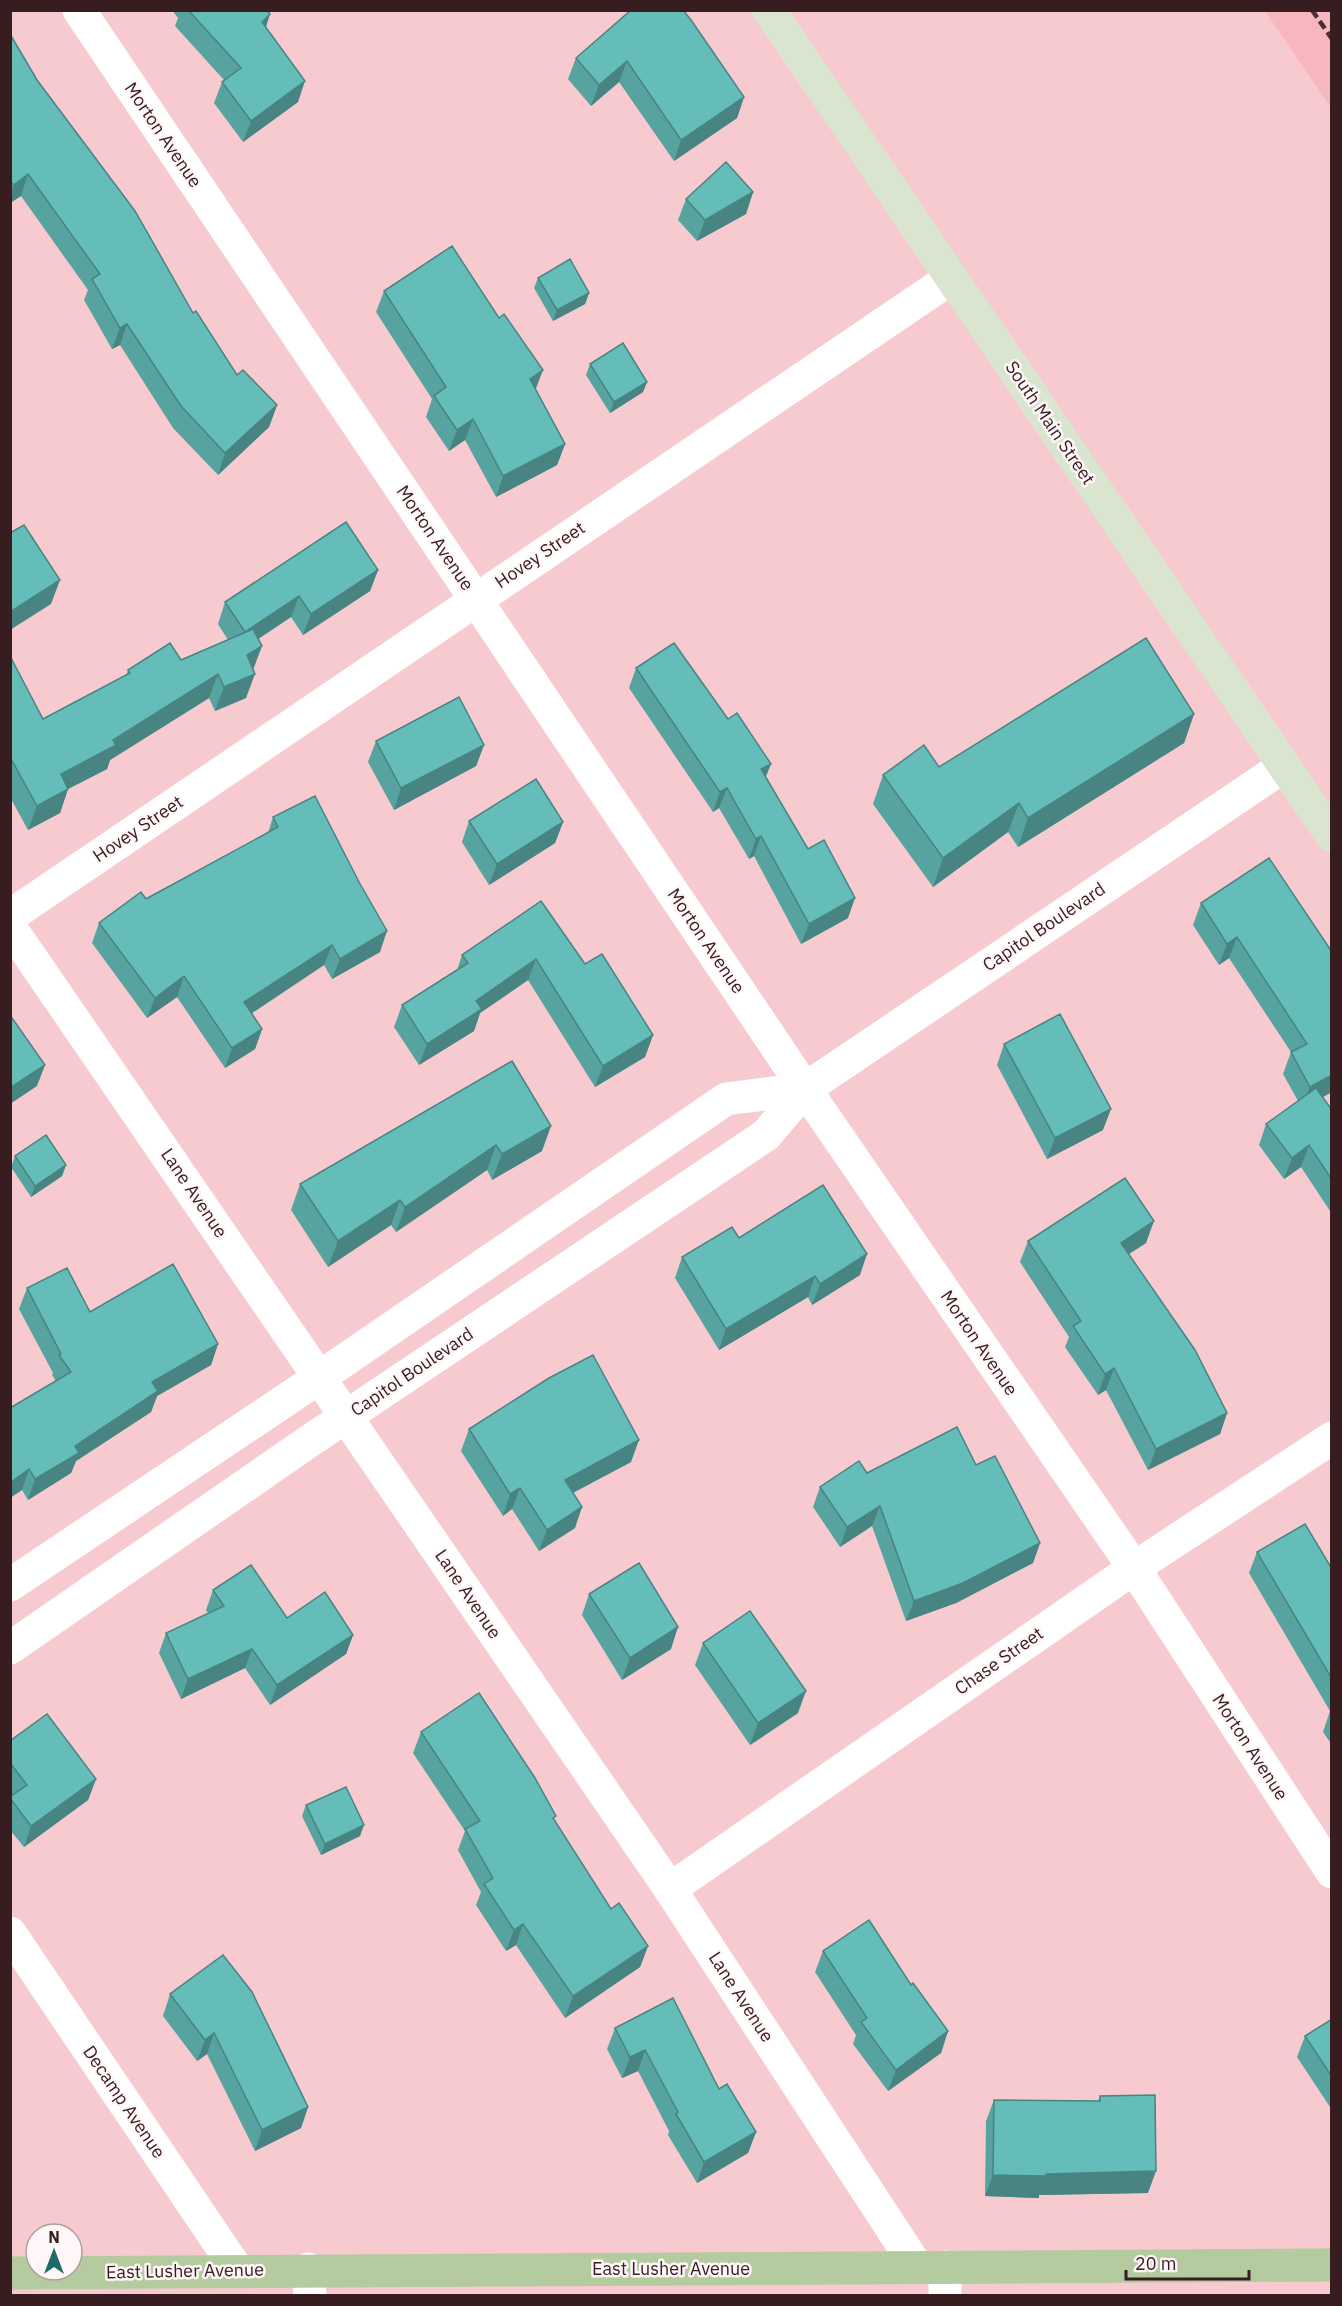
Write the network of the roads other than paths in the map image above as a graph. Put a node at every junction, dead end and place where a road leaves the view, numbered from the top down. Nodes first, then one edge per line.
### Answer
1 (79, 10) edge
2 (769, 10) edge
3 (951, 278) junction
4 (476, 598) junction
5 (1284, 766) junction
6 (1332, 836) edge
7 (10, 915) edge
8 (10, 927) edge
9 (805, 1089) junction
10 (320, 1377) junction
11 (346, 1416) junction
12 (1332, 1438) edge
13 (1134, 1568) junction
14 (10, 1585) edge
15 (10, 1648) edge
16 (1332, 1872) edge
17 (670, 1889) junction
18 (10, 1933) edge
19 (1332, 2265) edge
20 (238, 2271) junction
21 (10, 2273) edge
22 (936, 2277) edge
23 (309, 2282) edge

1 - 4 street, Morton Avenue
2 - 3 main road, South Main Street
3 - 4 street, Hovey Street
3 - 5 main road, South Main Street
4 - 7 street, Hovey Street
4 - 9 street, Morton Avenue
5 - 6 main road, South Main Street
5 - 9 street, Capitol Boulevard
8 - 10 street, Lane Avenue
9 - 10 street, Capitol Boulevard
9 - 11 street, Capitol Boulevard
9 - 13 street, Morton Avenue
10 - 11 street, Lane Avenue
10 - 14 street, Capitol Boulevard
11 - 15 street, Capitol Boulevard
11 - 17 street, Lane Avenue
12 - 13 street, Chase Street
13 - 16 street, Morton Avenue
13 - 17 street, Chase Street
17 - 22 street, Lane Avenue
18 - 20 street, Decamp Avenue
19 - 22 main road, East Lusher Avenue
20 - 21 main road, East Lusher Avenue
20 - 23 main road, East Lusher Avenue
22 - 23 main road, East Lusher Avenue

